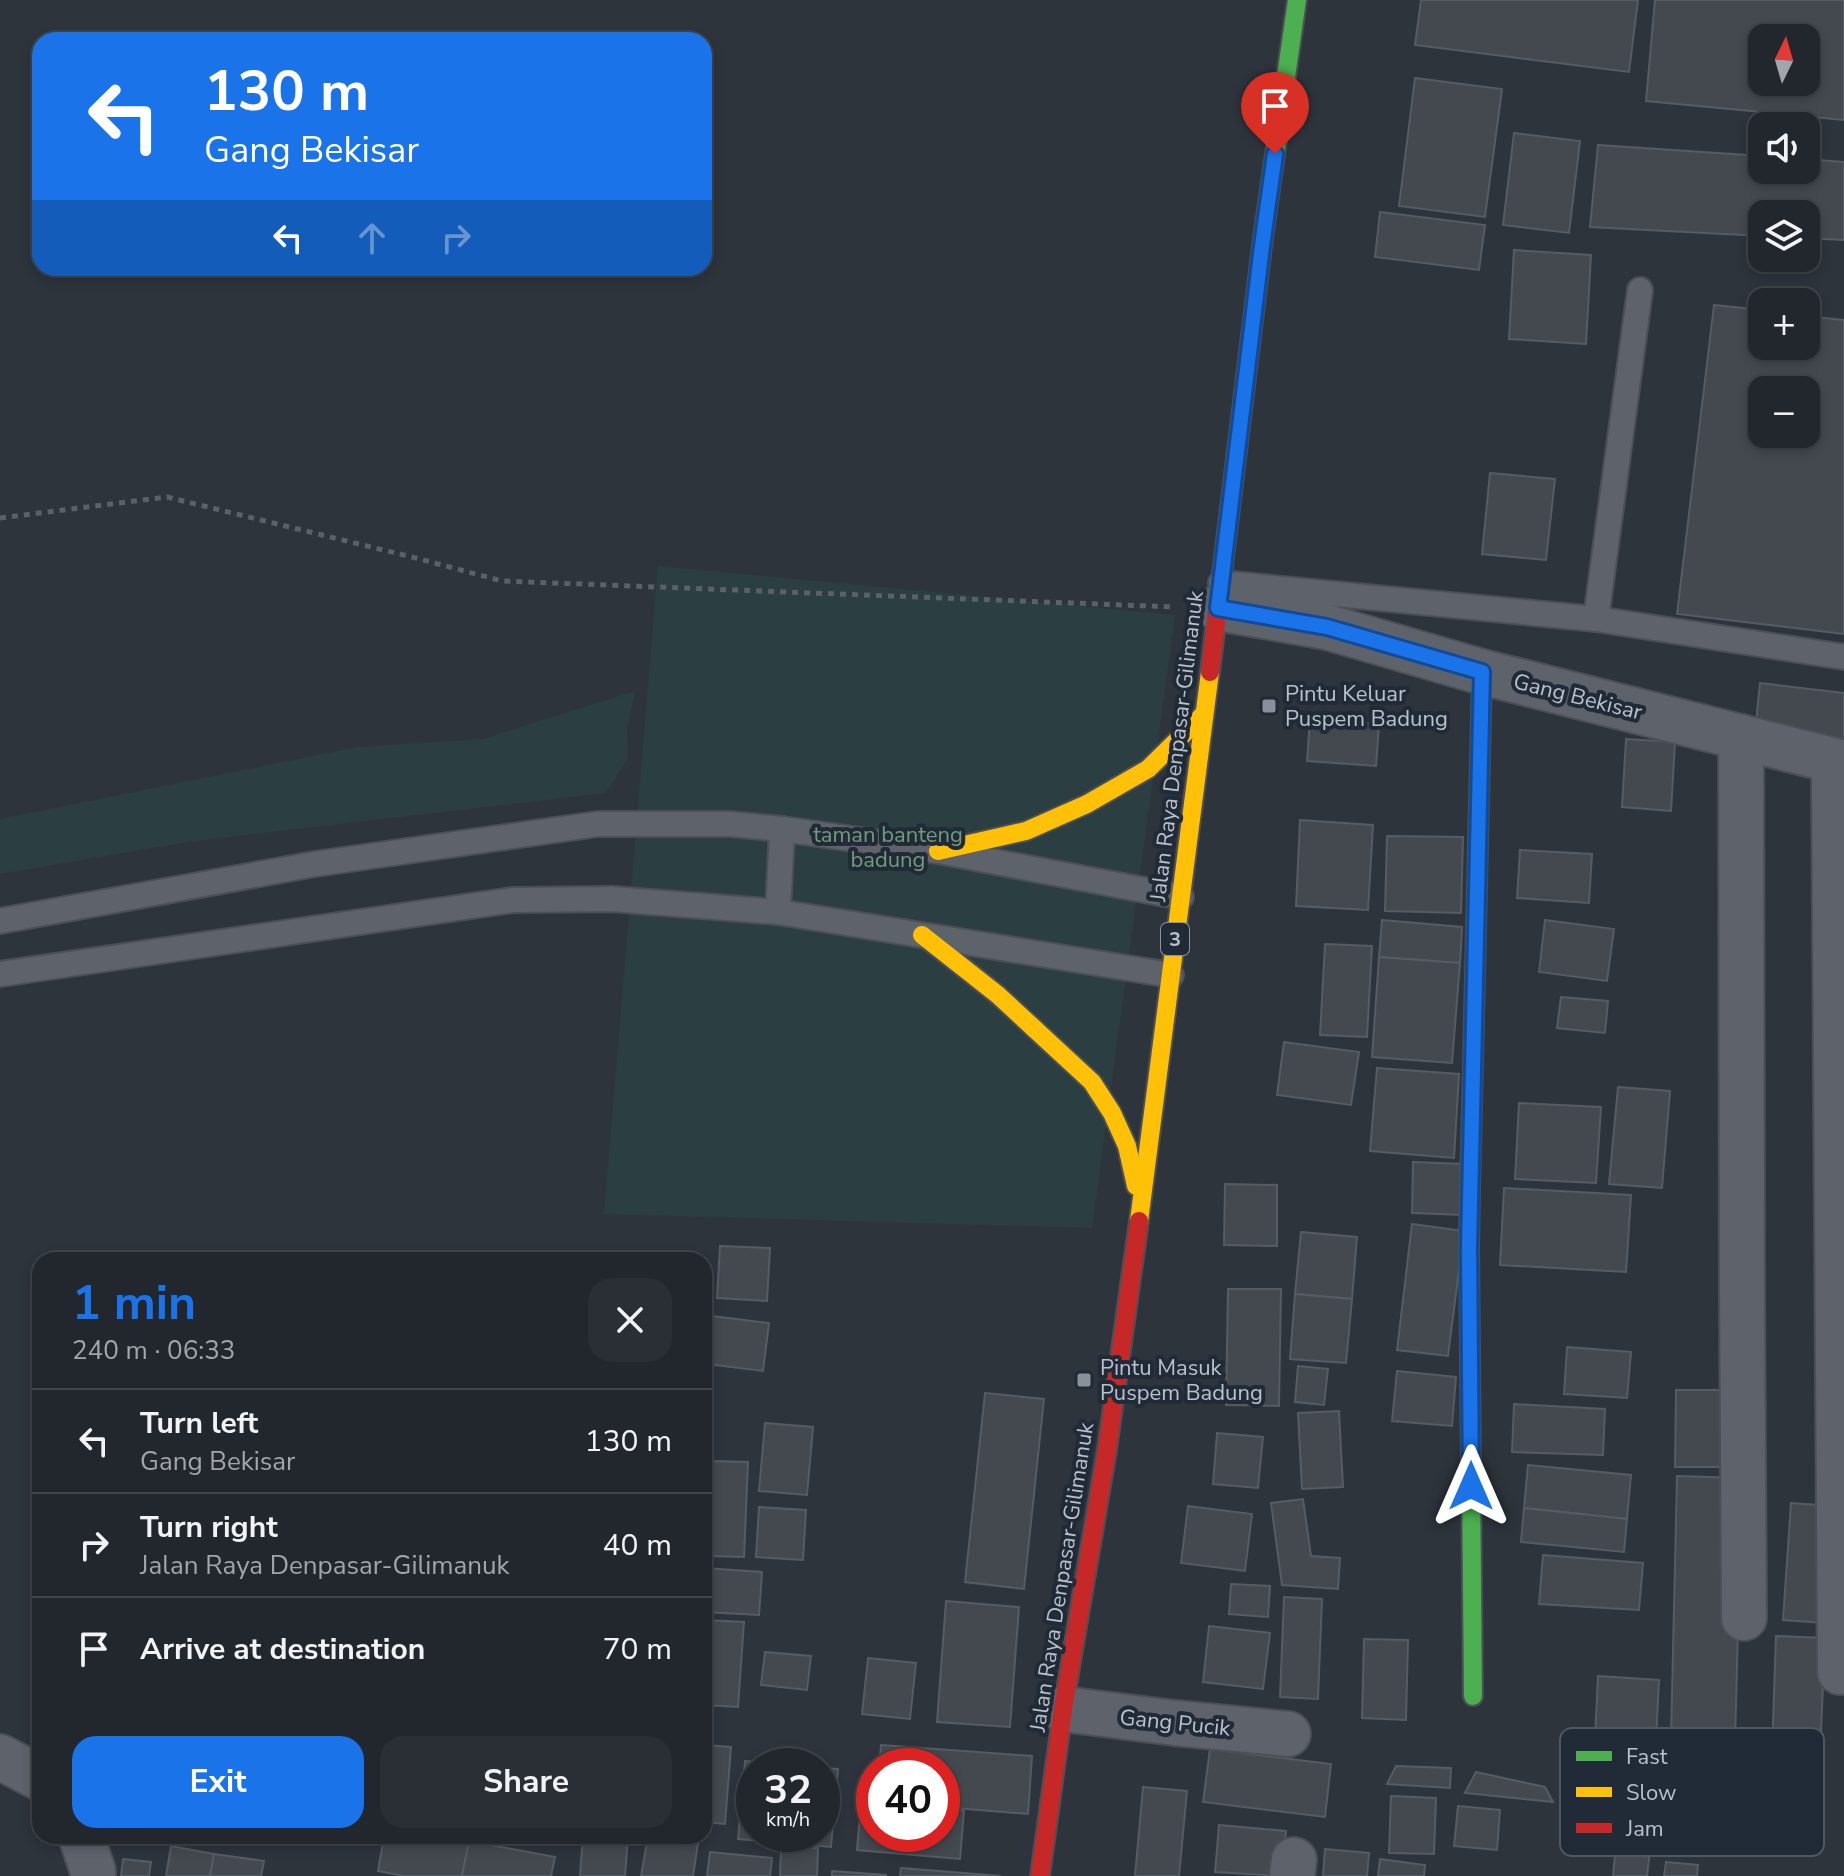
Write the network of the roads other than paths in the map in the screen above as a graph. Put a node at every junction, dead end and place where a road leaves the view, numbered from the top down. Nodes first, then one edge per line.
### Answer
1 (1297, 0) edge
2 (1640, 290) dead end
3 (1219, 596) junction
4 (1596, 619) junction
5 (1844, 657) edge
6 (1482, 672) junction
7 (1204, 714) junction
8 (1741, 737) junction
9 (1839, 762) edge
10 (782, 829) junction
11 (938, 851) junction
12 (1181, 897) junction
13 (778, 912) junction
14 (0, 921) edge
15 (922, 935) junction
16 (0, 974) edge
17 (1171, 975) junction
18 (1141, 1208) junction
19 (1744, 1618) dead end
20 (1840, 1672) dead end
21 (1473, 1696) dead end
22 (1063, 1709) junction
23 (1288, 1734) dead end
24 (0, 1757) edge
25 (32, 1774) edge
26 (84, 1844) edge
27 (93, 1876) edge
28 (1040, 1876) edge

1 - 3 main road, Jalan Raya Denpasar-Gilimanuk / 3
2 - 4 lane
3 - 4 lane
3 - 6 street, Gang Bekisar
3 - 7 main road, Jalan Raya Denpasar-Gilimanuk / 3
4 - 5 lane
6 - 8 street, Gang Bekisar
6 - 21 main road
7 - 11 main road
7 - 12 main road, Jalan Raya Denpasar-Gilimanuk / 3
8 - 9 street, Gang Bekisar
8 - 19 street
9 - 20 street
10 - 11 lane
10 - 13 lane
10 - 14 lane
11 - 12 lane
12 - 17 main road, Jalan Raya Denpasar-Gilimanuk / 3
13 - 15 lane
13 - 16 lane
15 - 17 lane
15 - 18 main road
17 - 18 main road, Jalan Raya Denpasar-Gilimanuk / 3
18 - 22 main road, Jalan Raya Denpasar-Gilimanuk / 3
22 - 23 street, Gang Pucik
22 - 28 main road, Jalan Raya Denpasar-Gilimanuk / 3
24 - 25 street
26 - 27 street

